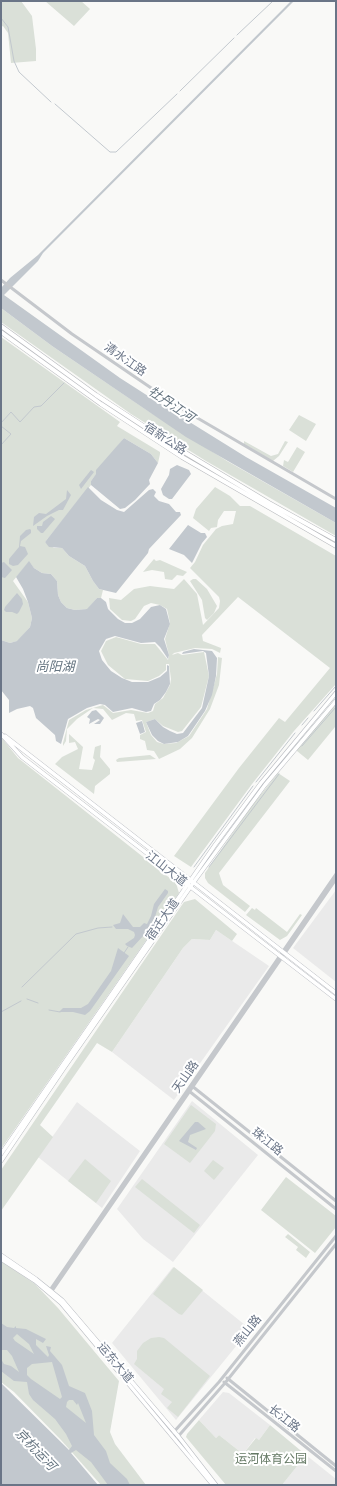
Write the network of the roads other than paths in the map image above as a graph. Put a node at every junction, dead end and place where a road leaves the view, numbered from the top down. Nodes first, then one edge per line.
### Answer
1 (2, 281) edge
2 (1, 326) edge
3 (1, 332) edge
4 (336, 499) edge
5 (336, 540) edge
6 (336, 546) edge
7 (336, 693) edge
8 (336, 701) edge
9 (1, 733) edge
10 (336, 874) edge
11 (336, 879) edge
12 (192, 882) junction
13 (189, 886) junction
14 (284, 952) junction
15 (281, 956) junction
16 (336, 993) edge
17 (336, 999) edge
18 (192, 1086) junction
19 (189, 1091) junction
20 (1, 1154) edge
21 (1, 1161) edge
22 (336, 1201) edge
23 (336, 1209) edge
24 (336, 1236) edge
25 (336, 1244) edge
26 (1, 1255) edge
27 (1, 1259) edge
28 (51, 1290) junction
29 (224, 1376) junction
30 (228, 1379) junction
31 (221, 1380) junction
32 (225, 1384) junction
33 (173, 1434) junction
34 (178, 1436) junction
35 (175, 1440) junction
36 (336, 1466) edge
37 (336, 1471) edge
38 (213, 1485) edge
39 (216, 1485) edge

1 - 4 street, 清水江路
2 - 5 highway, 宿新公路
3 - 6 highway, 宿新公路
7 - 12 main road, 宿迁大道
8 - 12 main road, 宿迁大道
9 - 12 main road, 江山大道
9 - 13 main road, 江山大道
10 - 14 street, 天山路
11 - 14 street, 天山路
12 - 13 main road, 宿迁大道
12 - 14 main road, 江山大道
13 - 15 main road, 江山大道
13 - 20 main road, 宿迁大道
13 - 21 main road, 宿迁大道
14 - 15 street, 天山路
14 - 16 main road, 江山大道
15 - 17 main road, 江山大道
15 - 18 street, 天山路
18 - 19 street, 天山路
18 - 22 street, 珠江路
19 - 23 street, 珠江路
19 - 28 street, 天山路
24 - 29 street, 燕山路
25 - 30 street, 燕山路
26 - 28 main road, 运东大道
27 - 33 main road, 运东大道
28 - 33 main road, 运东大道
29 - 30 street, 长江路
29 - 31 street, 燕山路
30 - 32 street, 燕山路
30 - 36 street, 长江路
31 - 32 street, 长江路
31 - 33 street, 燕山路
32 - 34 street, 燕山路
32 - 37 street, 长江路
33 - 34 main road, 运东大道
33 - 35 main road, 运东大道
34 - 35 street, 燕山路
34 - 39 main road, 运东大道
35 - 38 main road, 运东大道

